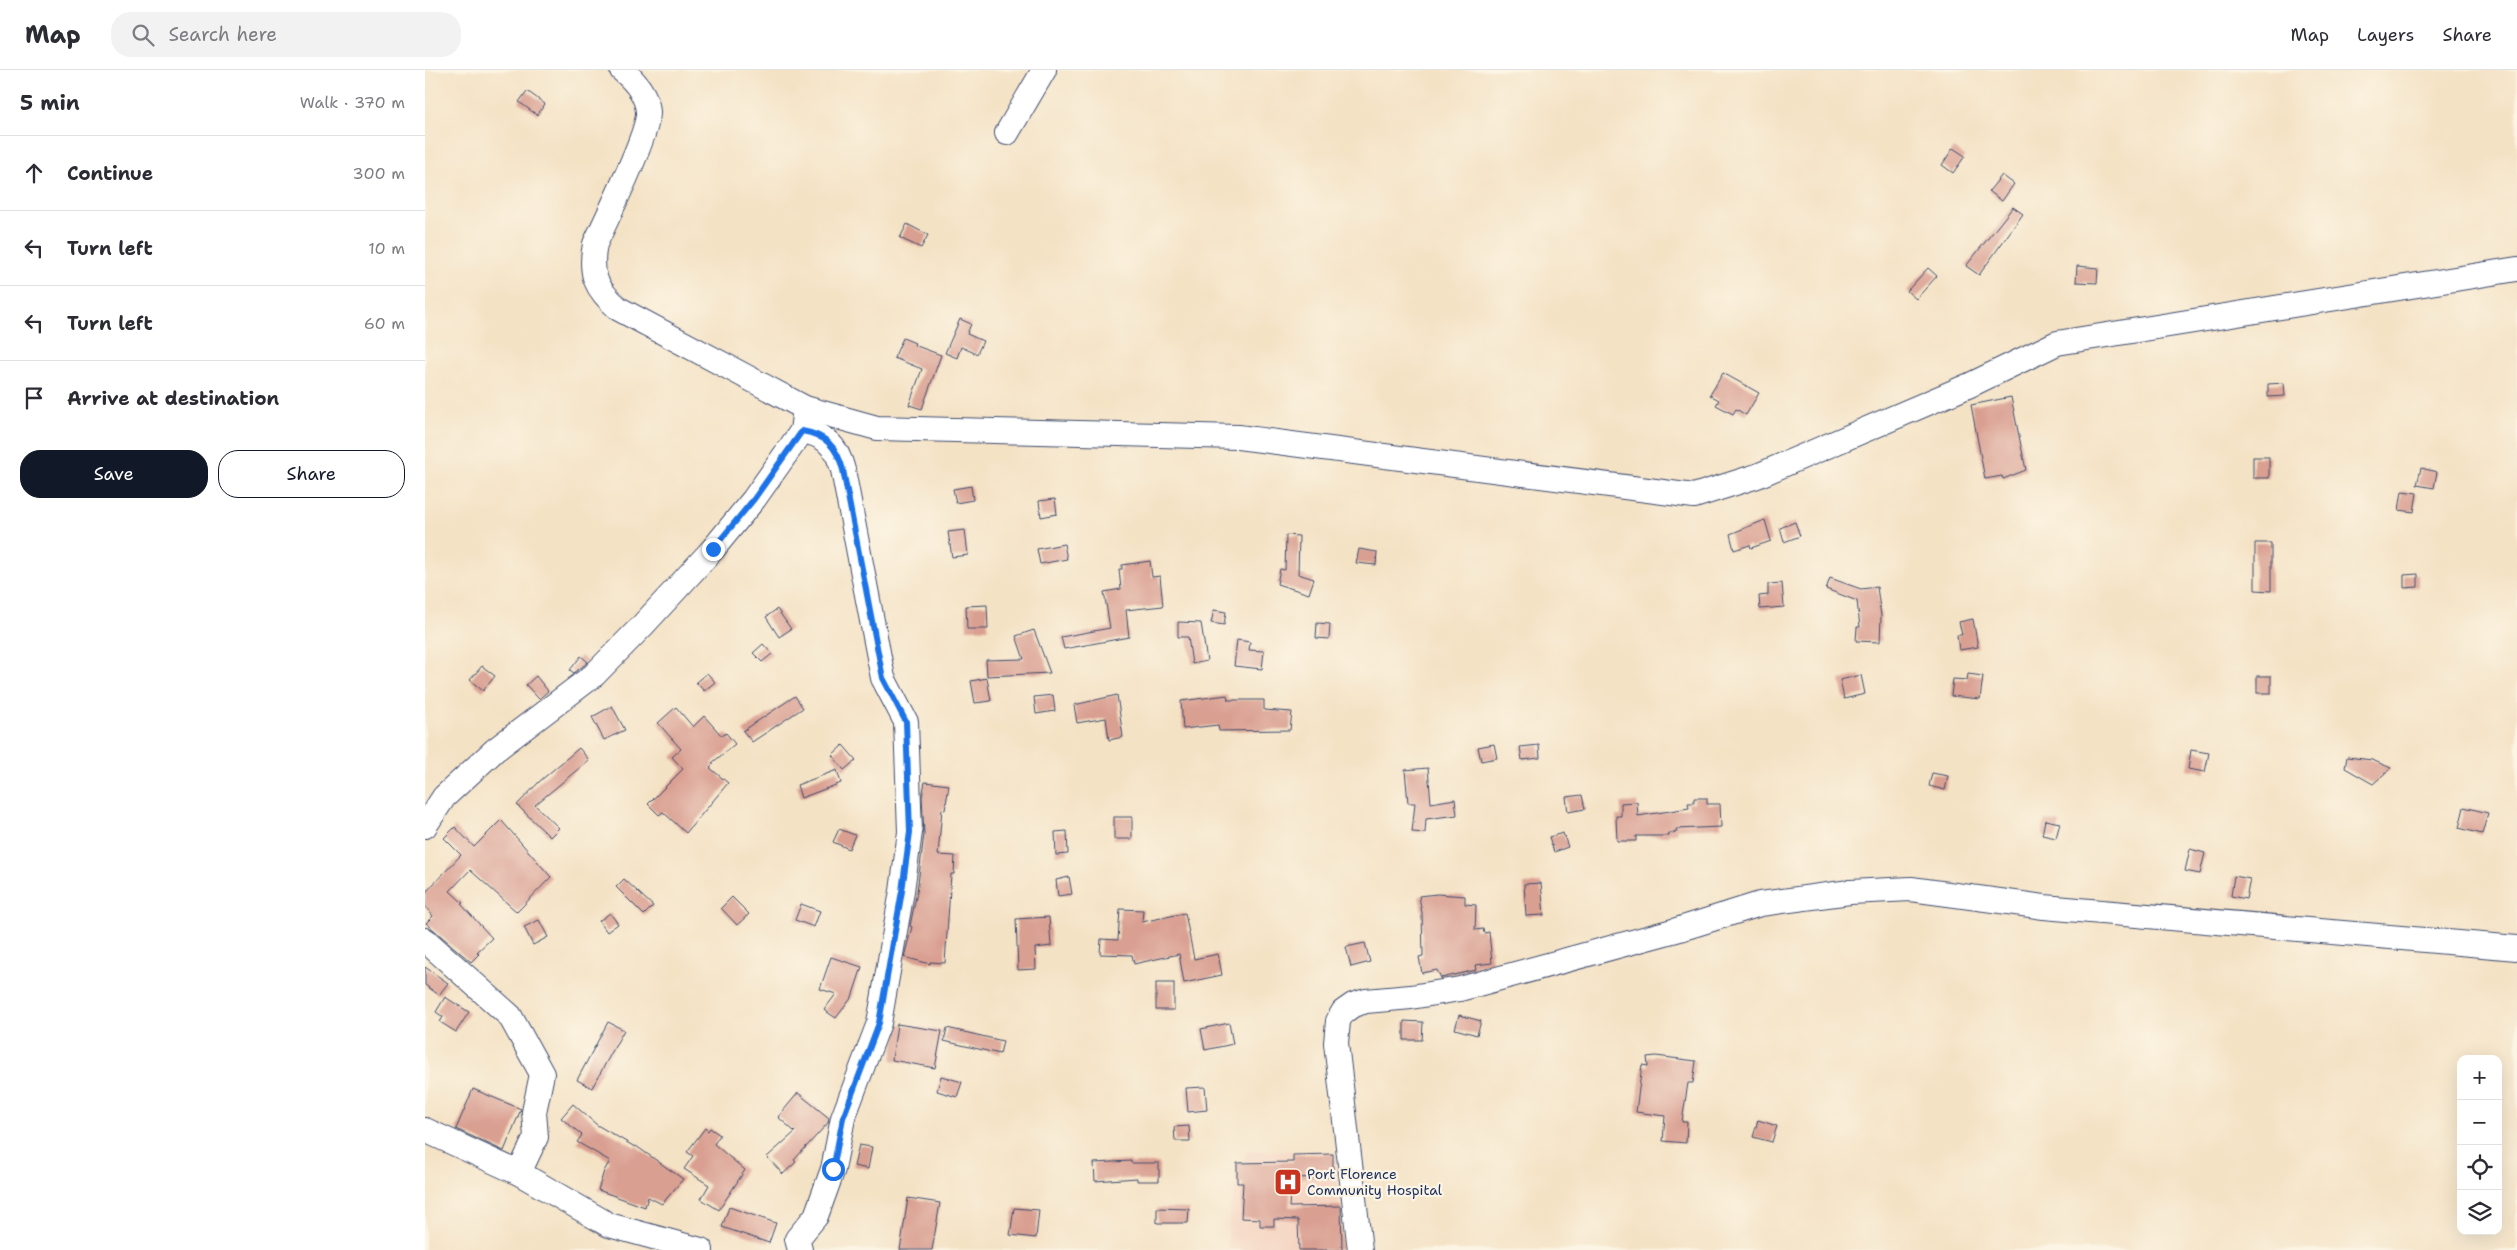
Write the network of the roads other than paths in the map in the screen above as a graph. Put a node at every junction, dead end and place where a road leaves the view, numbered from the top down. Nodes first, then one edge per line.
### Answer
1 (622, 70) edge
2 (1044, 70) edge
3 (1007, 133) dead end
4 (2517, 269) edge
5 (805, 408) junction
6 (802, 431) junction
7 (425, 826) edge
8 (425, 940) edge
9 (2517, 948) edge
10 (425, 1130) edge
11 (519, 1173) junction
12 (701, 1250) edge
13 (800, 1250) edge
14 (1360, 1250) edge

1 - 5 street
2 - 3 street
4 - 5 street
5 - 6 street
6 - 7 street
6 - 13 street
8 - 11 street
9 - 14 street
10 - 11 street
11 - 12 street

